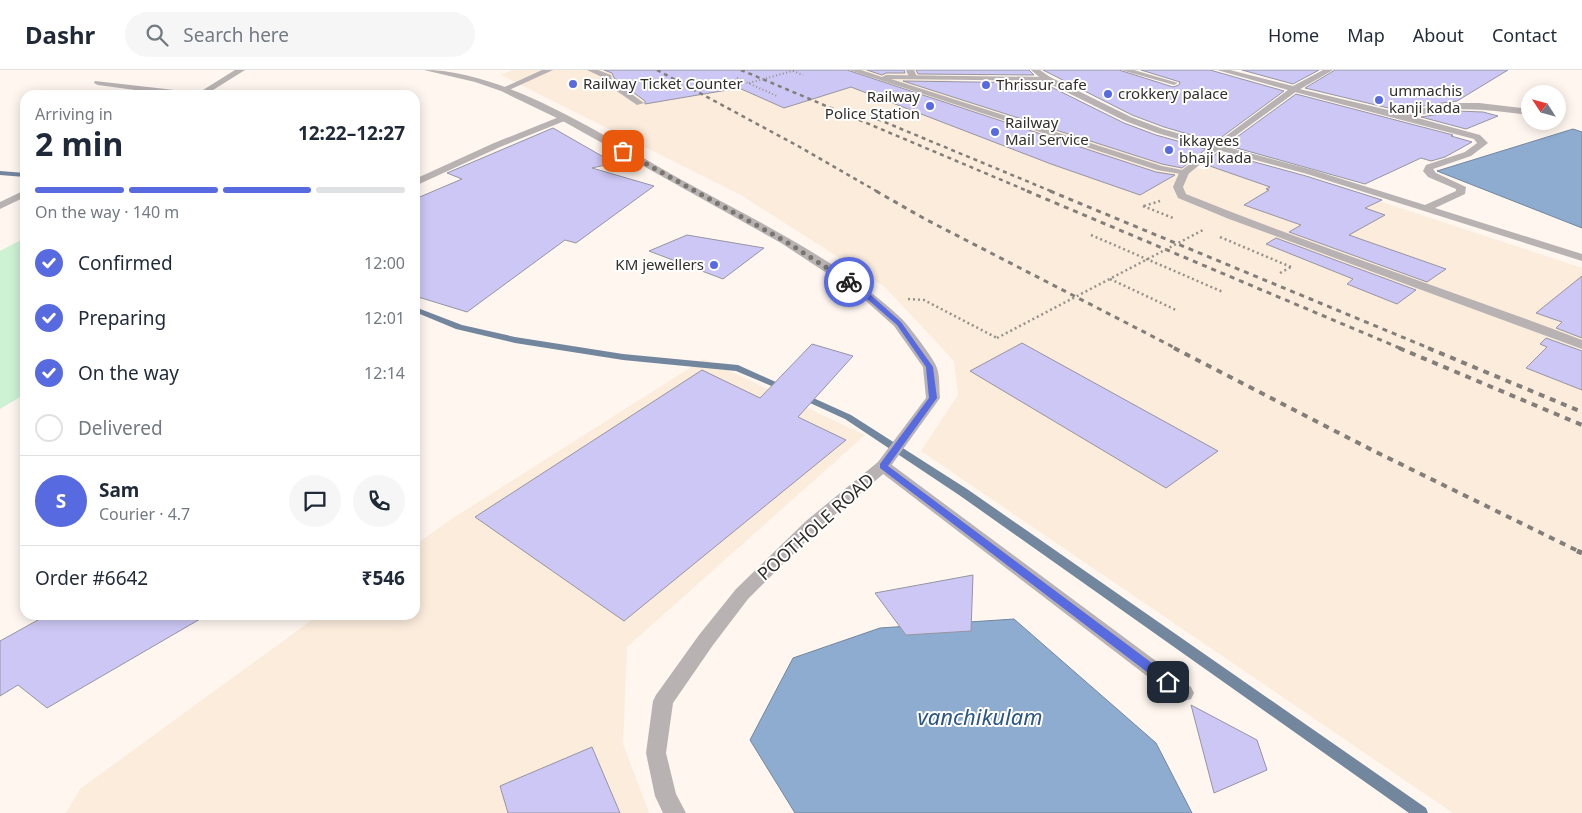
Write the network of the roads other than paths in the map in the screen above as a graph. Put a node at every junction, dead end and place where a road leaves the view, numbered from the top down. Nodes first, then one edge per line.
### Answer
1 (241, 70) edge
2 (428, 70) edge
3 (533, 70) edge
4 (548, 70) edge
5 (591, 70) edge
6 (853, 70) edge
7 (1021, 70) edge
8 (1035, 70) edge
9 (1125, 70) edge
10 (1221, 70) edge
11 (1329, 70) edge
12 (911, 74) edge
13 (870, 76) junction
14 (1000, 78) junction
15 (1047, 79) junction
16 (98, 83) dead end
17 (1174, 83) dead end
18 (500, 87) junction
19 (1294, 89) junction
20 (153, 90) edge
21 (207, 90) edge
22 (640, 102) dead end
23 (1521, 111) edge
24 (1404, 117) junction
25 (564, 118) junction
26 (1216, 147) junction
27 (1184, 173) junction
28 (420, 181) edge
29 (20, 196) edge
30 (0, 206) edge
31 (1425, 209) junction
32 (1582, 258) edge
33 (1582, 346) edge
34 (886, 462) junction
35 (1184, 693) dead end
36 (675, 813) edge

1 - 21 street
2 - 18 street, POOTHOLE ROAD
3 - 18 street
4 - 18 street
5 - 22 street
6 - 13 street
7 - 14 street
8 - 15 street
9 - 17 street
10 - 19 street
11 - 19 street
12 - 13 street
12 - 14 street
13 - 27 street
14 - 15 street
15 - 26 street
16 - 20 street
18 - 25 street, POOTHOLE ROAD
19 - 24 street
19 - 26 street
23 - 24 street
24 - 31 street
25 - 28 street
25 - 34 street, POOTHOLE ROAD
26 - 27 street
26 - 31 street
27 - 33 street
29 - 30 street
31 - 32 street
34 - 35 street
34 - 36 street, POOTHOLE ROAD

